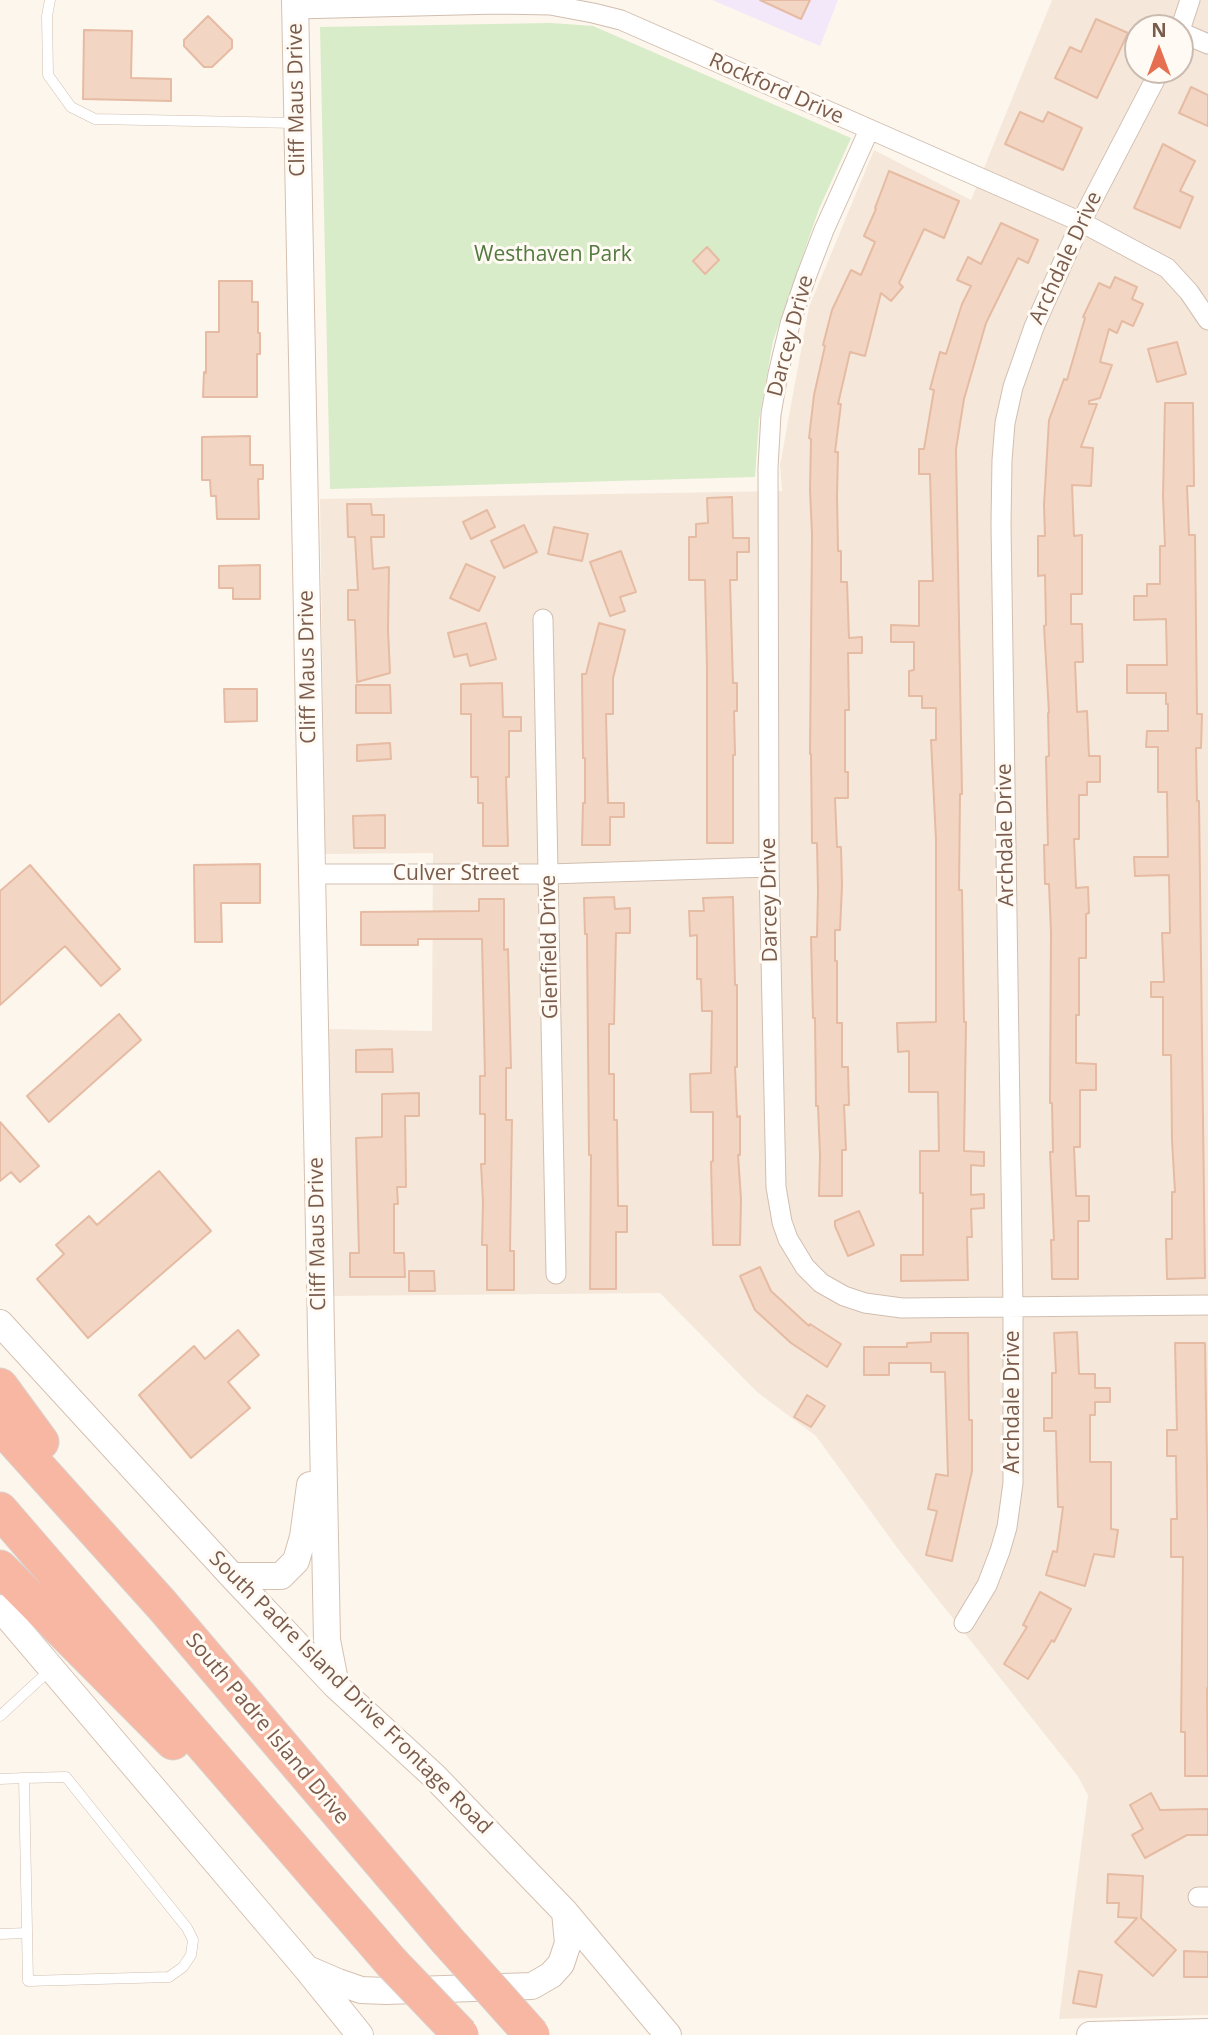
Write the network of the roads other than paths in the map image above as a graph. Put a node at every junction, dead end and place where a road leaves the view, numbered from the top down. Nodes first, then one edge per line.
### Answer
1 (50, 0) edge
2 (295, 5) edge
3 (1153, 84) edge
4 (297, 123) junction
5 (869, 130) junction
6 (1081, 222) junction
7 (1208, 320) edge
8 (543, 619) dead end
9 (769, 867) junction
10 (312, 874) junction
11 (549, 874) junction
12 (556, 1274) dead end
13 (1208, 1305) edge
14 (1013, 1307) junction
15 (0, 1323) edge
16 (320, 1334) junction
17 (0, 1386) edge
18 (0, 1424) edge
19 (0, 1510) edge
20 (0, 1568) edge
21 (232, 1576) junction
22 (162, 1605) junction
23 (0, 1608) edge
24 (964, 1623) dead end
25 (51, 1668) junction
26 (336, 1686) junction
27 (0, 1716) edge
28 (24, 1778) junction
29 (0, 1779) edge
30 (565, 1912) junction
31 (27, 1933) junction
32 (0, 1934) edge
33 (391, 1962) junction
34 (306, 1968) junction
35 (1208, 2032) edge
36 (1151, 2034) edge
37 (360, 2035) edge
38 (461, 2035) edge
39 (532, 2035) edge
40 (668, 2035) edge
41 (1090, 2035) edge

1 - 4 lane
2 - 4 street, Cliff Maus Drive
2 - 5 street, Rockford Drive
3 - 6 street, Archdale Drive
4 - 10 street, Cliff Maus Drive
5 - 6 street, Rockford Drive
5 - 9 street, Darcey Drive
6 - 7 street, Rockford Drive
6 - 14 street, Archdale Drive
8 - 11 street, Glenfield Drive
9 - 11 street, Culver Street
9 - 14 street, Darcey Drive
10 - 11 street, Culver Street
10 - 16 street, Cliff Maus Drive
11 - 12 street, Glenfield Drive
13 - 14 street, Darcey Drive
14 - 24 street, Archdale Drive
15 - 21 street, South Padre Island Drive Frontage Road
16 - 21 street, Cliff Maus Drive
16 - 26 street, Cliff Maus Drive
17 - 22 highway
18 - 22 highway, South Padre Island Drive
19 - 33 highway
20 - 33 highway
21 - 26 street, South Padre Island Drive Frontage Road
22 - 39 highway, South Padre Island Drive, bridge
23 - 25 street
25 - 27 lane
25 - 34 street
26 - 30 street, South Padre Island Drive Frontage Road
28 - 29 lane
28 - 31 lane
28 - 31 lane
30 - 34 street
30 - 40 street, South Padre Island Drive Frontage Road
31 - 32 lane
33 - 38 highway, bridge
34 - 37 street
35 - 36 street
36 - 41 street

